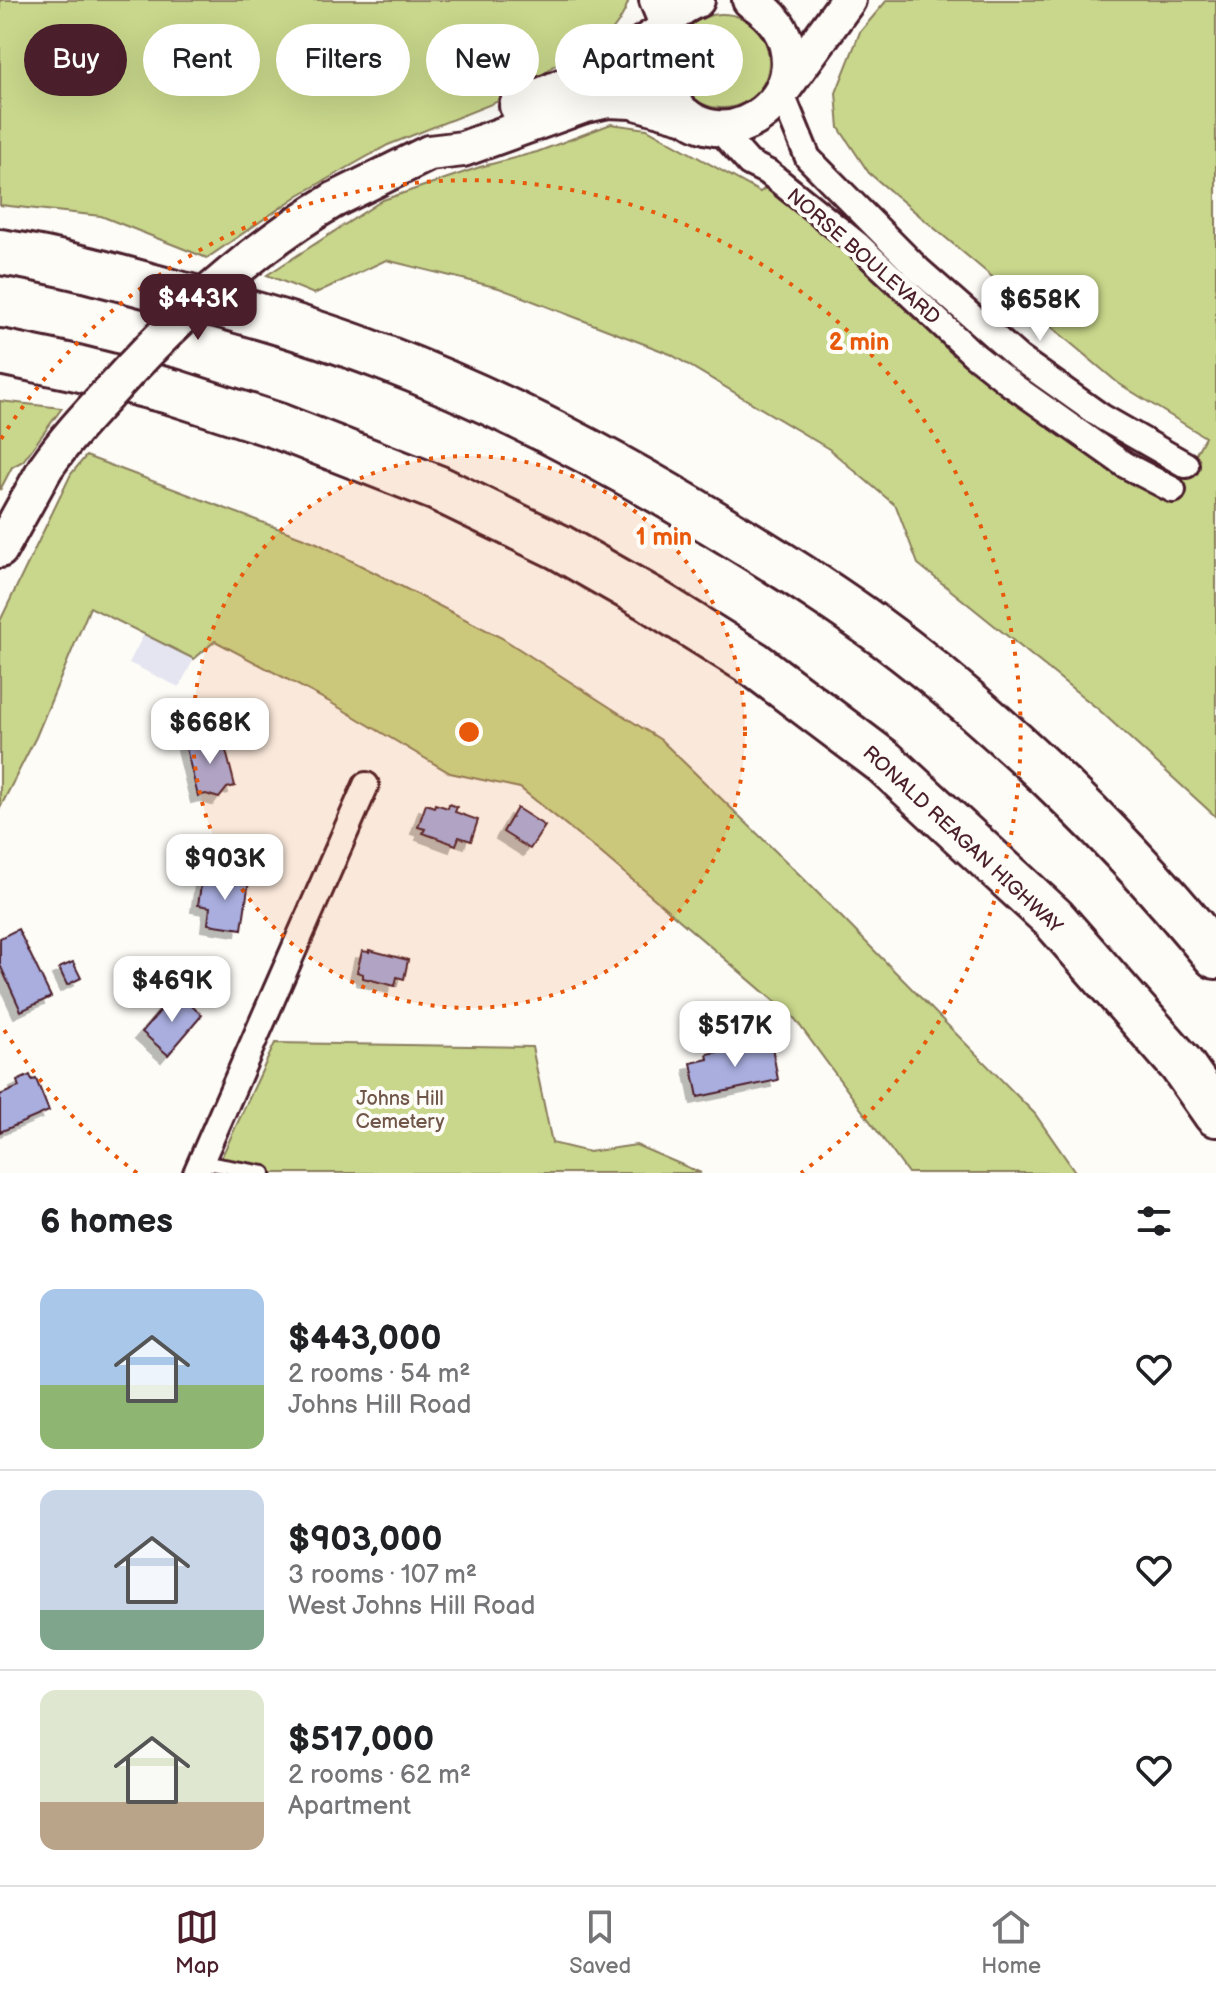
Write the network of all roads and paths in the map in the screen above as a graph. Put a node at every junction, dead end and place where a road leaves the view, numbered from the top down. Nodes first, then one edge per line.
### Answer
1 (697, 0) edge
2 (750, 0) edge
3 (848, 0) edge
4 (661, 20) edge
5 (782, 90) junction
6 (701, 122) junction
7 (429, 153) junction
8 (0, 252) edge
9 (0, 352) edge
10 (1186, 465) dead end
11 (1173, 490) dead end
12 (0, 550) edge
13 (366, 785) dead end
14 (1216, 956) edge
15 (1216, 1114) edge
16 (199, 1167) edge
17 (264, 1173) edge

1 - 4 main road
2 - 5 main road
3 - 5 main road
4 - 6 main road
4 - 7 main road
5 - 6 main road
5 - 10 street, NORSE BOULEVARD
6 - 7 main road
6 - 11 street, NORSE BOULEVARD
7 - 12 main road, bridge
8 - 14 highway
9 - 15 highway, RONALD REAGAN HIGHWAY
13 - 16 street
16 - 17 lane

